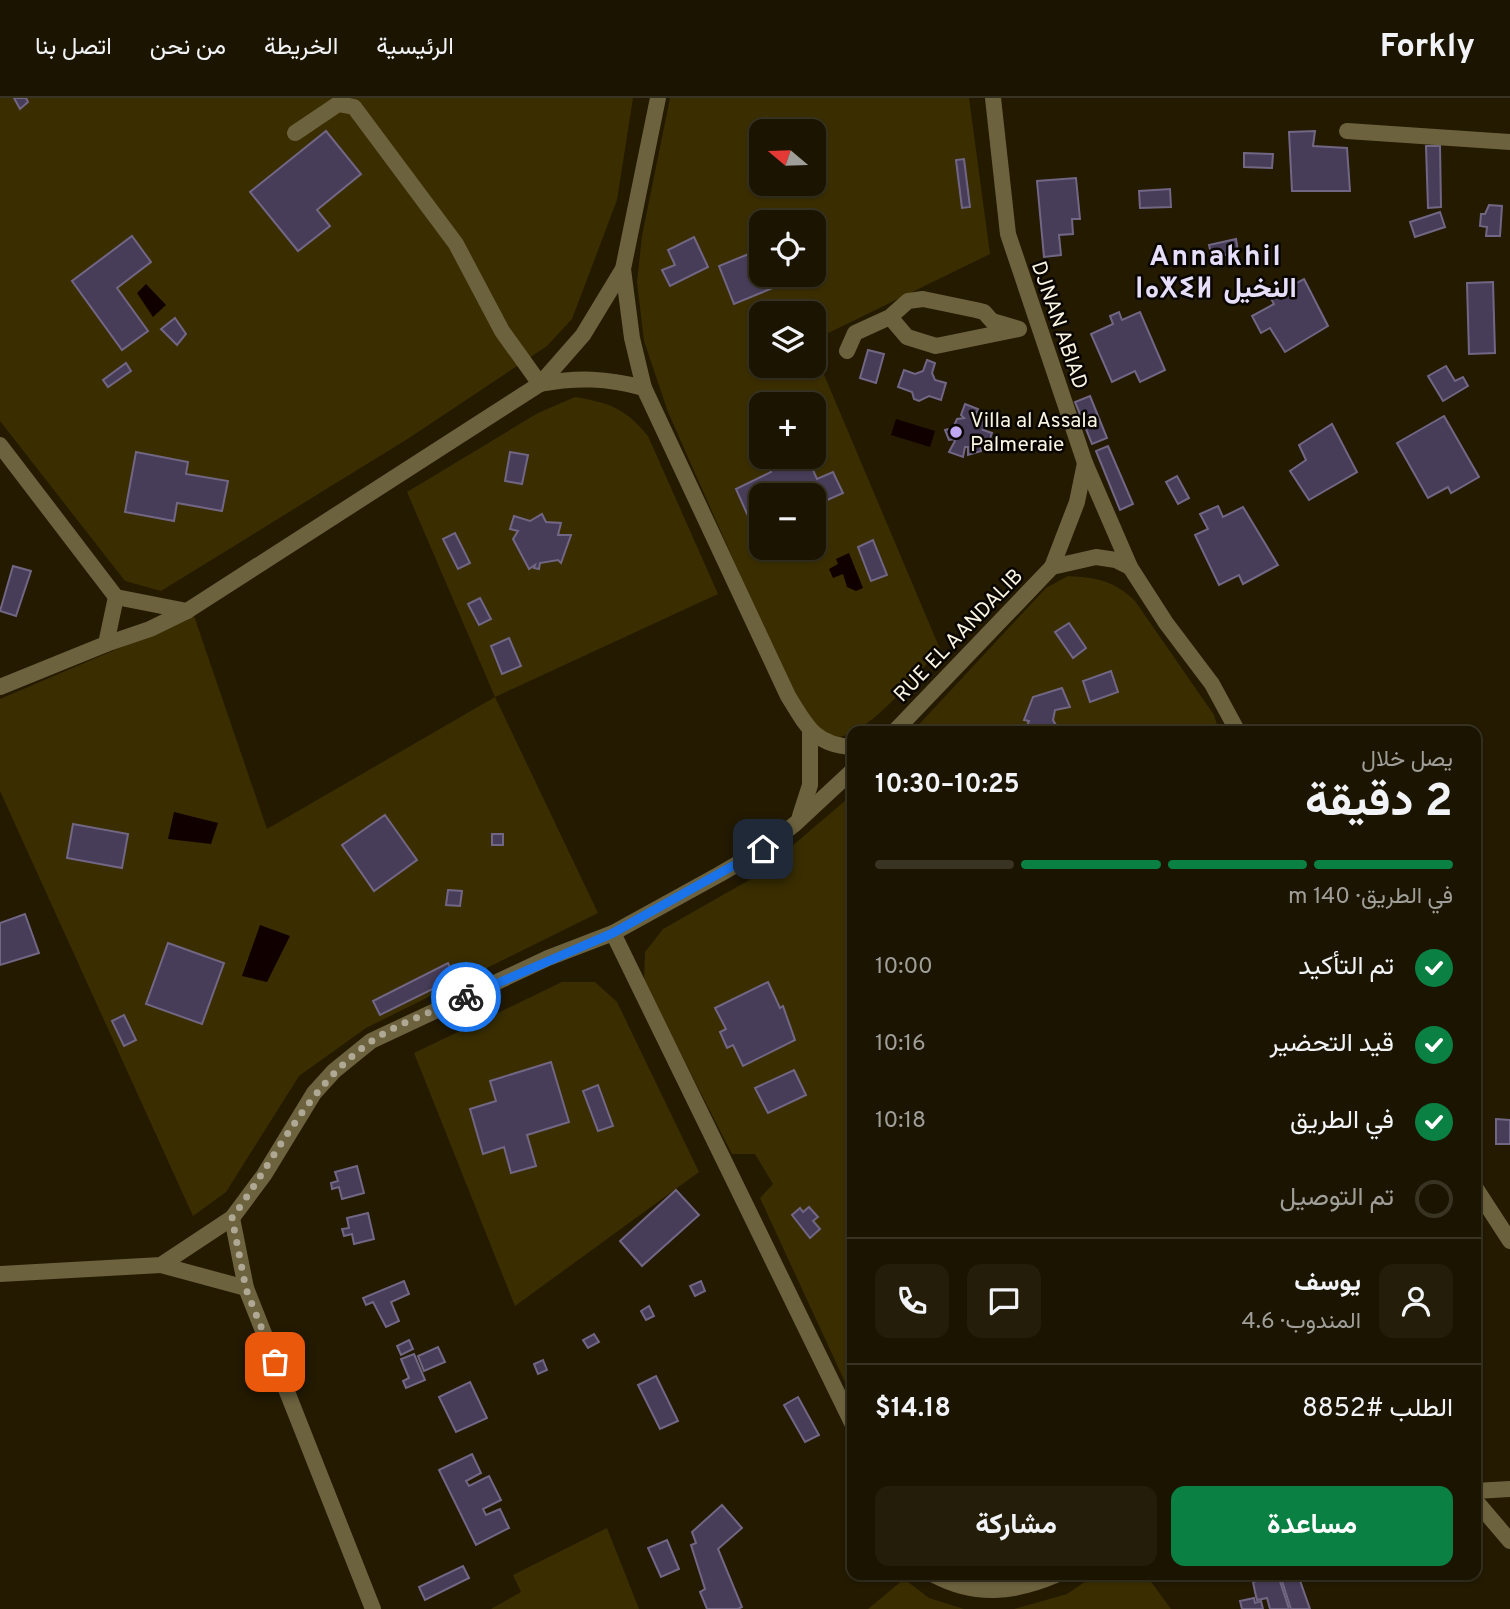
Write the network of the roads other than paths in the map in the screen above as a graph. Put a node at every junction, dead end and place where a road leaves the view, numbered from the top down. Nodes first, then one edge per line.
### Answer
1 (658, 98) edge
2 (993, 98) edge
3 (1347, 131) dead end
4 (295, 133) dead end
5 (1510, 142) edge
6 (623, 269) junction
7 (890, 317) junction
8 (1036, 320) junction
9 (1018, 329) junction
10 (847, 351) dead end
11 (540, 384) junction
12 (644, 388) junction
13 (0, 445) edge
14 (1084, 463) junction
15 (1052, 567) junction
16 (1130, 567) junction
17 (116, 597) junction
18 (187, 611) junction
19 (106, 644) junction
20 (0, 687) edge
21 (900, 726) edge
22 (1235, 726) edge
23 (810, 733) junction
24 (847, 746) edge
25 (847, 776) edge
26 (795, 824) junction
27 (613, 933) junction
28 (1481, 1196) edge
29 (232, 1218) junction
30 (1510, 1241) edge
31 (162, 1265) junction
32 (0, 1274) edge
33 (246, 1289) junction
34 (847, 1413) edge
35 (1510, 1489) edge
36 (1481, 1491) edge
37 (1481, 1507) edge
38 (1510, 1541) edge
39 (943, 1580) edge
40 (1043, 1580) edge
41 (373, 1609) edge

1 - 6 street
2 - 8 street, DJNAN ABIAD
3 - 5 street
4 - 11 street
6 - 11 street
6 - 12 street
7 - 9 street
7 - 9 street
7 - 10 street
8 - 9 street
8 - 14 street, DJNAN ABIAD
11 - 12 street
11 - 18 street
12 - 23 street
13 - 17 street
14 - 15 street, RUE EL AANDALIB
14 - 16 street, DJNAN ABIAD
15 - 16 street, RUE EL AANDALIB
15 - 21 street, RUE EL AANDALIB
16 - 22 street, DJNAN ABIAD
17 - 18 street
17 - 19 street
18 - 19 street
19 - 20 street
23 - 24 street
23 - 26 street
25 - 26 street
26 - 27 street
27 - 29 street
27 - 34 street
28 - 30 street
29 - 31 street
29 - 33 street
31 - 32 street
31 - 33 street
33 - 41 street
35 - 36 street
37 - 38 street
39 - 40 street

